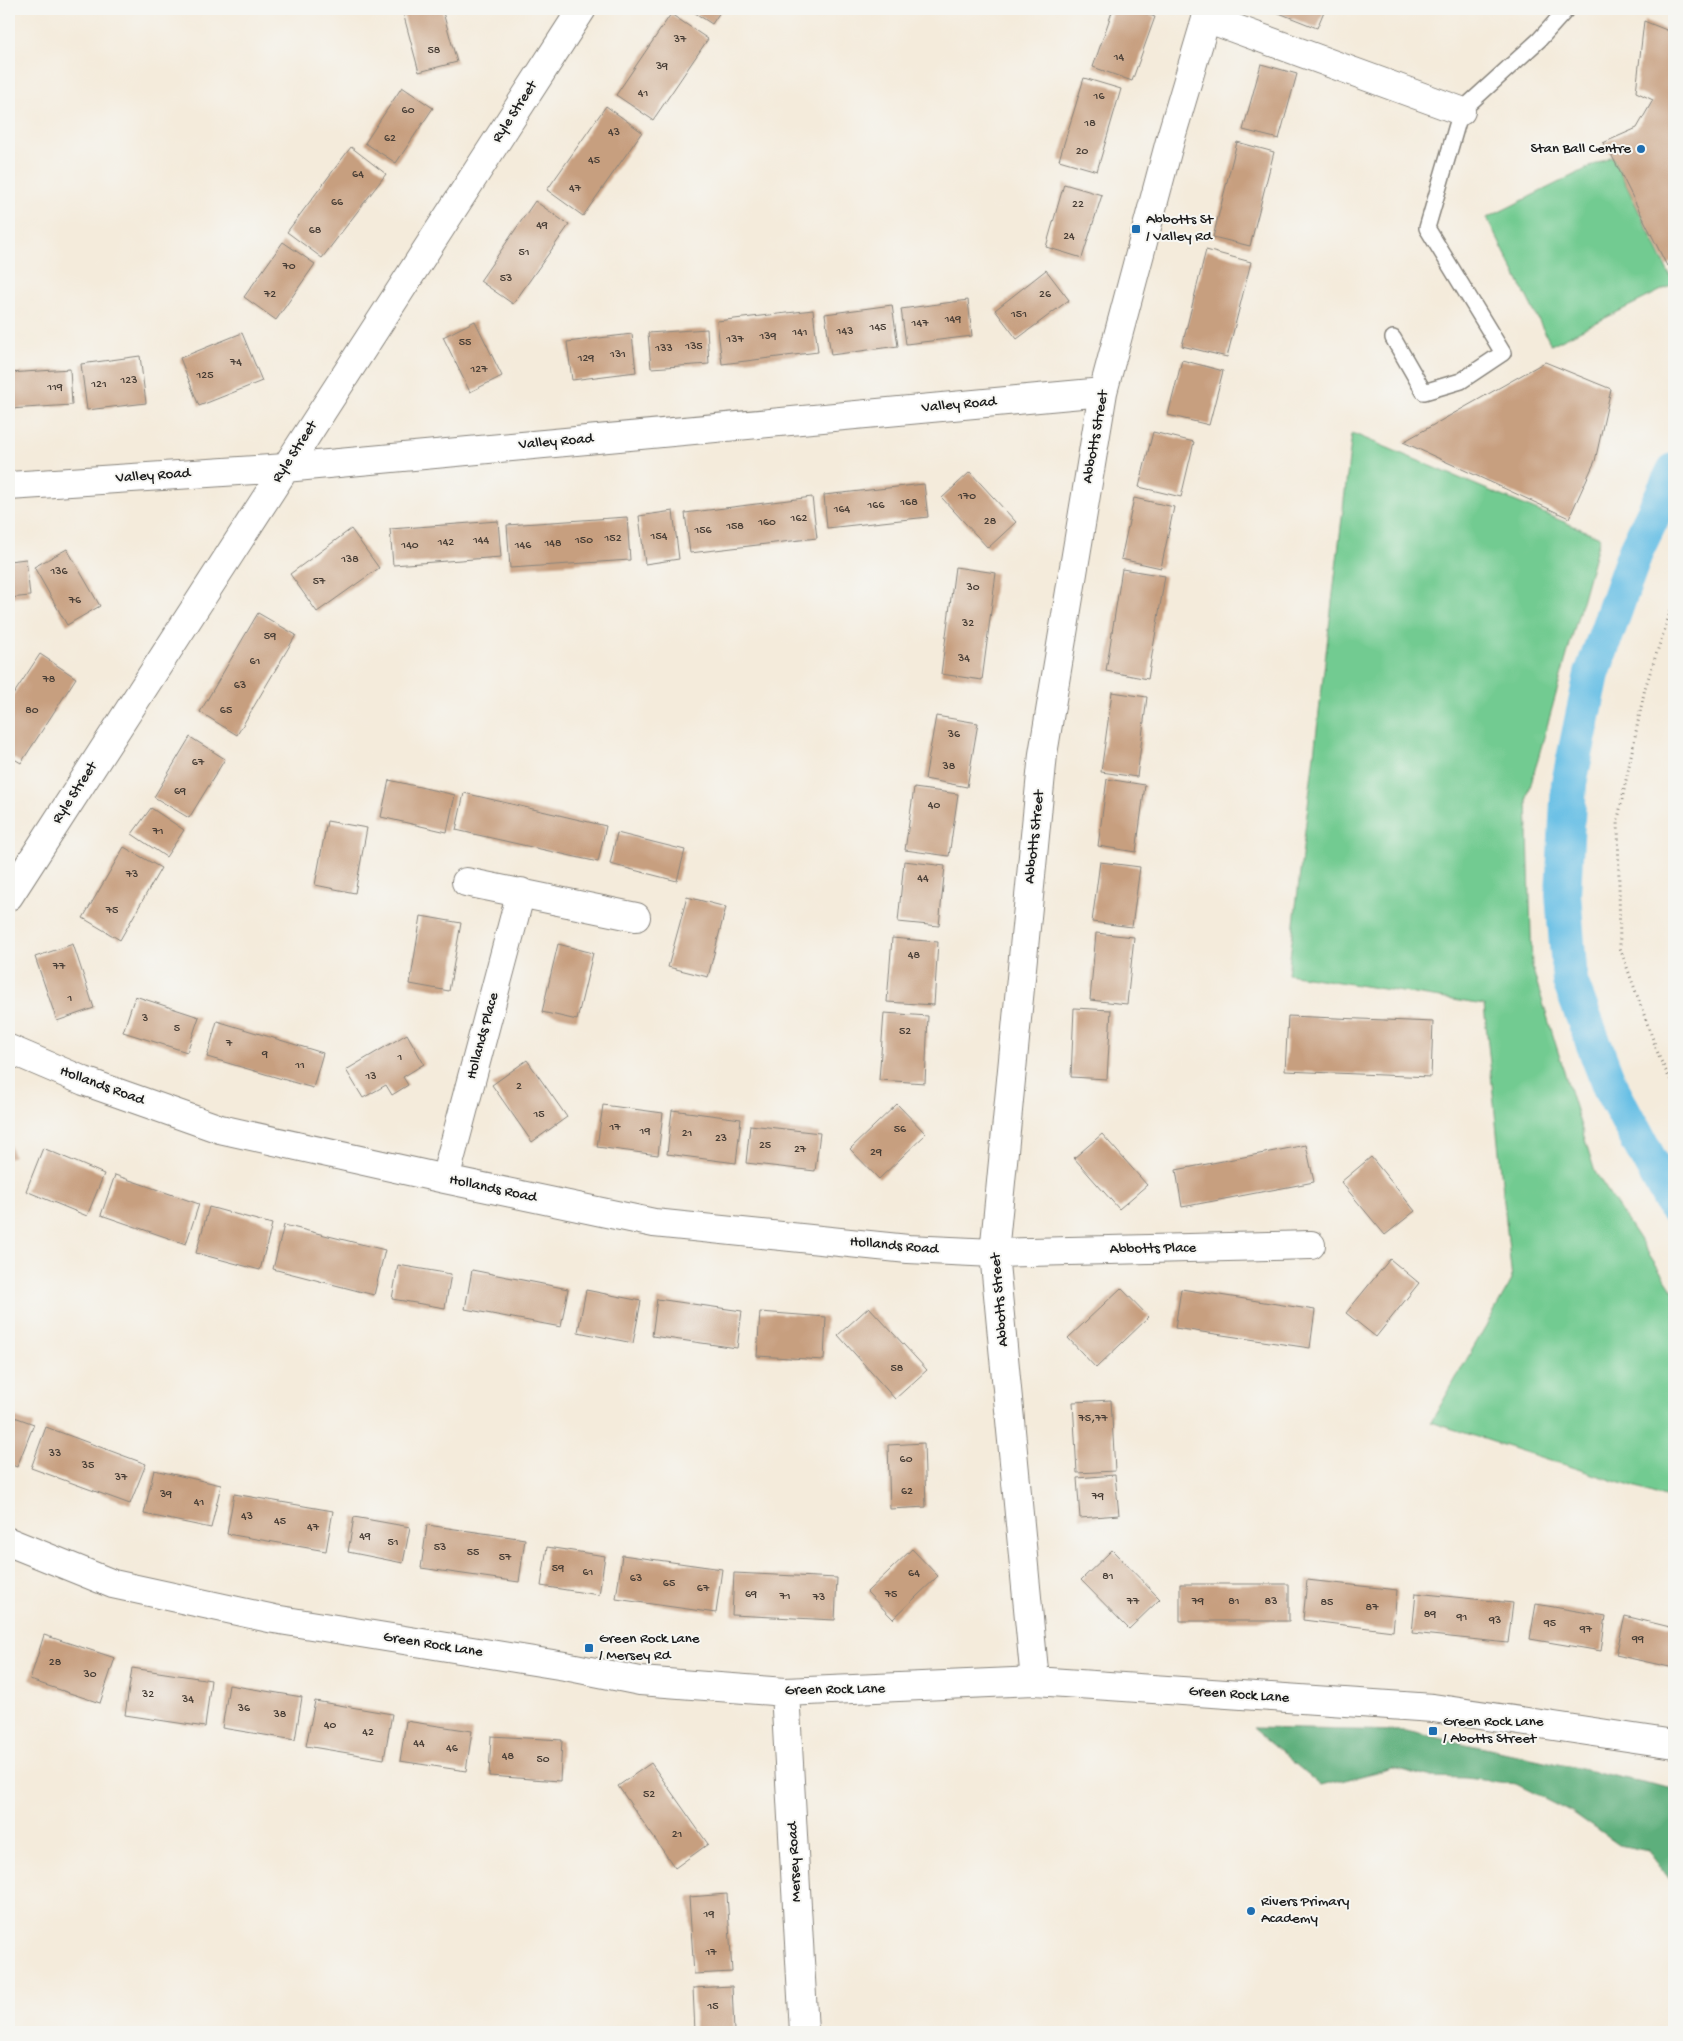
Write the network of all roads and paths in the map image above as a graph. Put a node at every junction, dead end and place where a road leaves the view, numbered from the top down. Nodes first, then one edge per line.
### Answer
1 (580, 9) edge
2 (1567, 9) edge
3 (1208, 13) edge
4 (1461, 111) junction
5 (1393, 338) dead end
6 (1103, 392) junction
7 (285, 468) junction
8 (9, 486) edge
9 (1674, 602) edge
10 (466, 882) dead end
11 (521, 892) junction
12 (9, 896) edge
13 (636, 917) dead end
14 (9, 1049) edge
15 (1674, 1087) edge
16 (445, 1180) junction
17 (1311, 1245) dead end
18 (994, 1253) junction
19 (9, 1542) edge
20 (1036, 1681) junction
21 (786, 1692) junction
22 (1674, 1744) edge
23 (804, 2032) edge

1 - 7 street, Ryle Street
2 - 4 lane
3 - 4 street
3 - 6 street, Abbotts Street
4 - 5 lane
6 - 7 street, Valley Road
6 - 18 street, Abbotts Street
7 - 8 street, Valley Road
7 - 12 street, Ryle Street
9 - 15 path
10 - 11 street
11 - 13 street
11 - 16 street, Hollands Place
14 - 16 street, Hollands Road
16 - 18 street, Hollands Road
17 - 18 street, Abbotts Place
18 - 20 street, Abbotts Street
19 - 21 street, Green Rock Lane
20 - 21 street, Green Rock Lane
20 - 22 street, Green Rock Lane
21 - 23 street, Mersey Road

